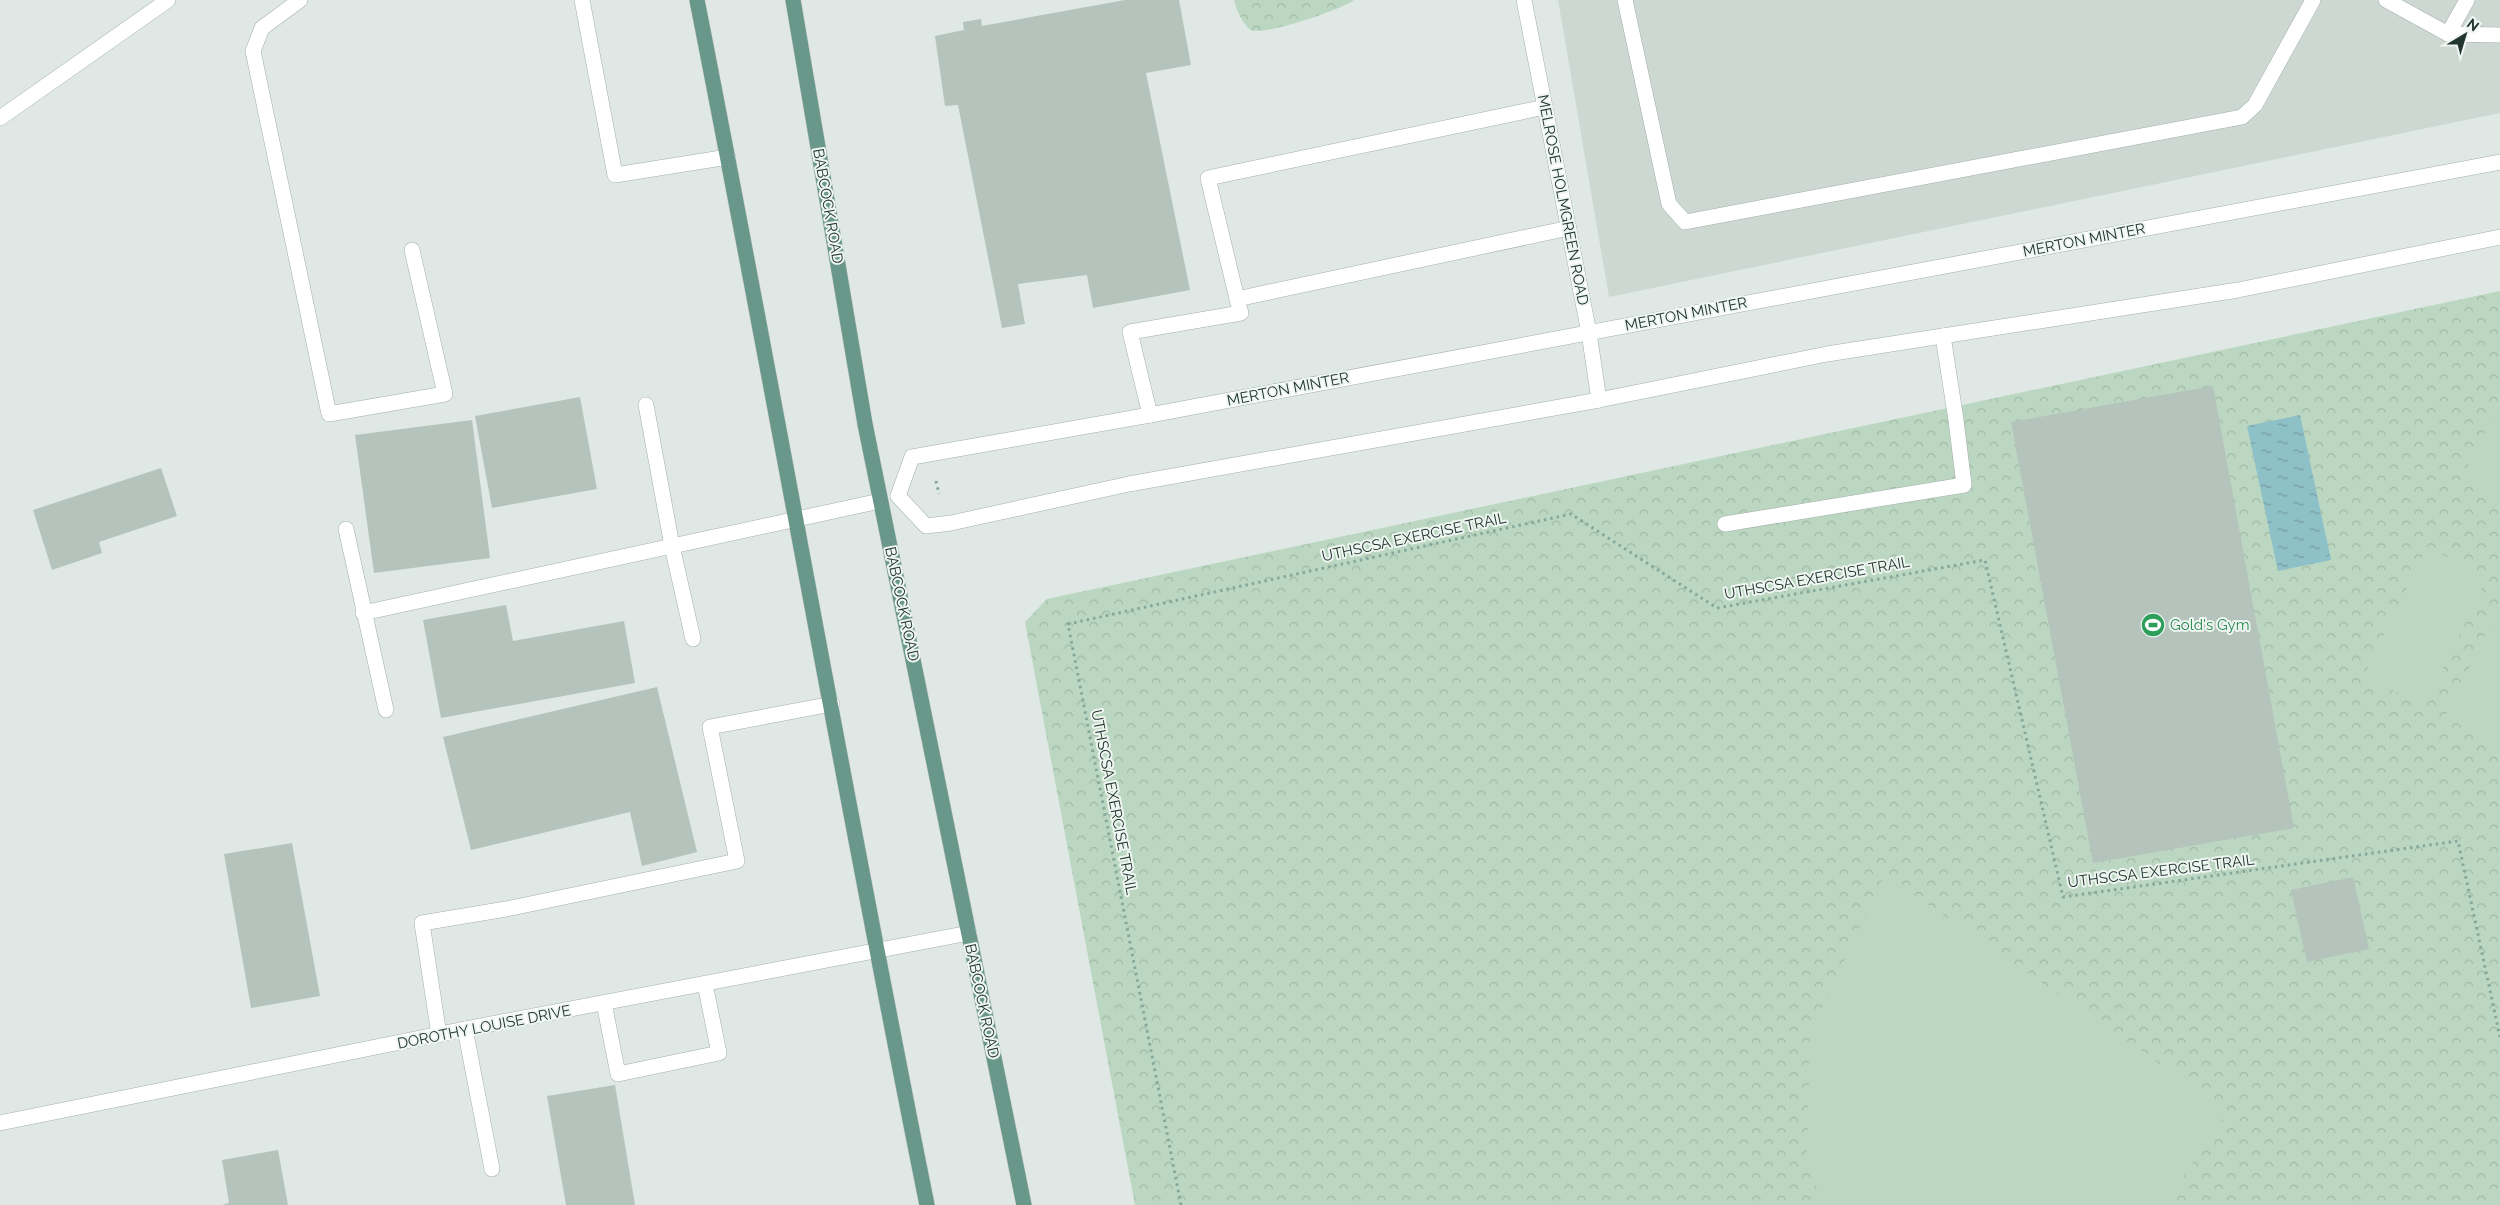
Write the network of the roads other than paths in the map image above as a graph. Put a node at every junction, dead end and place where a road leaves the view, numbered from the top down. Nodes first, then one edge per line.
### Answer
1 (168, 0) edge
2 (300, 0) edge
3 (582, 0) edge
4 (697, 0) edge
5 (793, 0) edge
6 (1524, 0) edge
7 (1625, 0) edge
8 (2312, 0) edge
9 (2386, 0) edge
10 (2467, 0) edge
11 (2448, 34) junction
12 (2500, 35) edge
13 (1544, 107) junction
14 (0, 118) edge
15 (728, 157) junction
16 (2500, 162) edge
17 (1568, 228) junction
18 (2500, 237) edge
19 (412, 250) dead end
20 (1237, 299) junction
21 (1589, 333) junction
22 (1943, 336) junction
23 (1599, 400) junction
24 (646, 405) dead end
25 (1150, 415) junction
26 (898, 496) junction
27 (880, 500) junction
28 (797, 518) junction
29 (1725, 524) dead end
30 (346, 529) dead end
31 (672, 546) junction
32 (364, 613) junction
33 (693, 639) dead end
34 (832, 704) junction
35 (386, 710) dead end
36 (969, 933) junction
37 (876, 952) junction
38 (705, 984) junction
39 (604, 1003) junction
40 (465, 1029) junction
41 (439, 1035) junction
42 (0, 1123) edge
43 (492, 1169) dead end
44 (927, 1205) edge
45 (1024, 1205) edge

1 - 14 street
2 - 19 street
3 - 15 street
4 - 15 main road
5 - 27 main road, BABCOCK ROAD
6 - 13 street, MELROSE HOLMGREEN ROAD
7 - 8 street
9 - 11 street
10 - 11 street
11 - 12 street
13 - 17 street, MELROSE HOLMGREEN ROAD
13 - 20 street
15 - 28 main road
16 - 21 street, MERTON MINTER
17 - 20 street
17 - 21 street, MELROSE HOLMGREEN ROAD
18 - 22 street
20 - 25 street
21 - 23 street, MELROSE HOLMGREEN ROAD
21 - 25 street, MERTON MINTER
22 - 23 street
22 - 29 street
23 - 26 street
24 - 31 street
25 - 26 street, MERTON MINTER
26 - 27 street
27 - 28 street
27 - 36 main road, BABCOCK ROAD
28 - 31 street
28 - 34 main road
30 - 32 street
31 - 32 street
31 - 33 street
32 - 35 street
34 - 37 main road
34 - 41 street
36 - 37 street, DOROTHY LOUISE DRIVE
36 - 45 main road, BABCOCK ROAD
37 - 38 street, DOROTHY LOUISE DRIVE
37 - 44 main road
38 - 39 street, DOROTHY LOUISE DRIVE
38 - 39 street
39 - 40 street, DOROTHY LOUISE DRIVE
40 - 41 street, DOROTHY LOUISE DRIVE
40 - 43 street
41 - 42 street, DOROTHY LOUISE DRIVE

